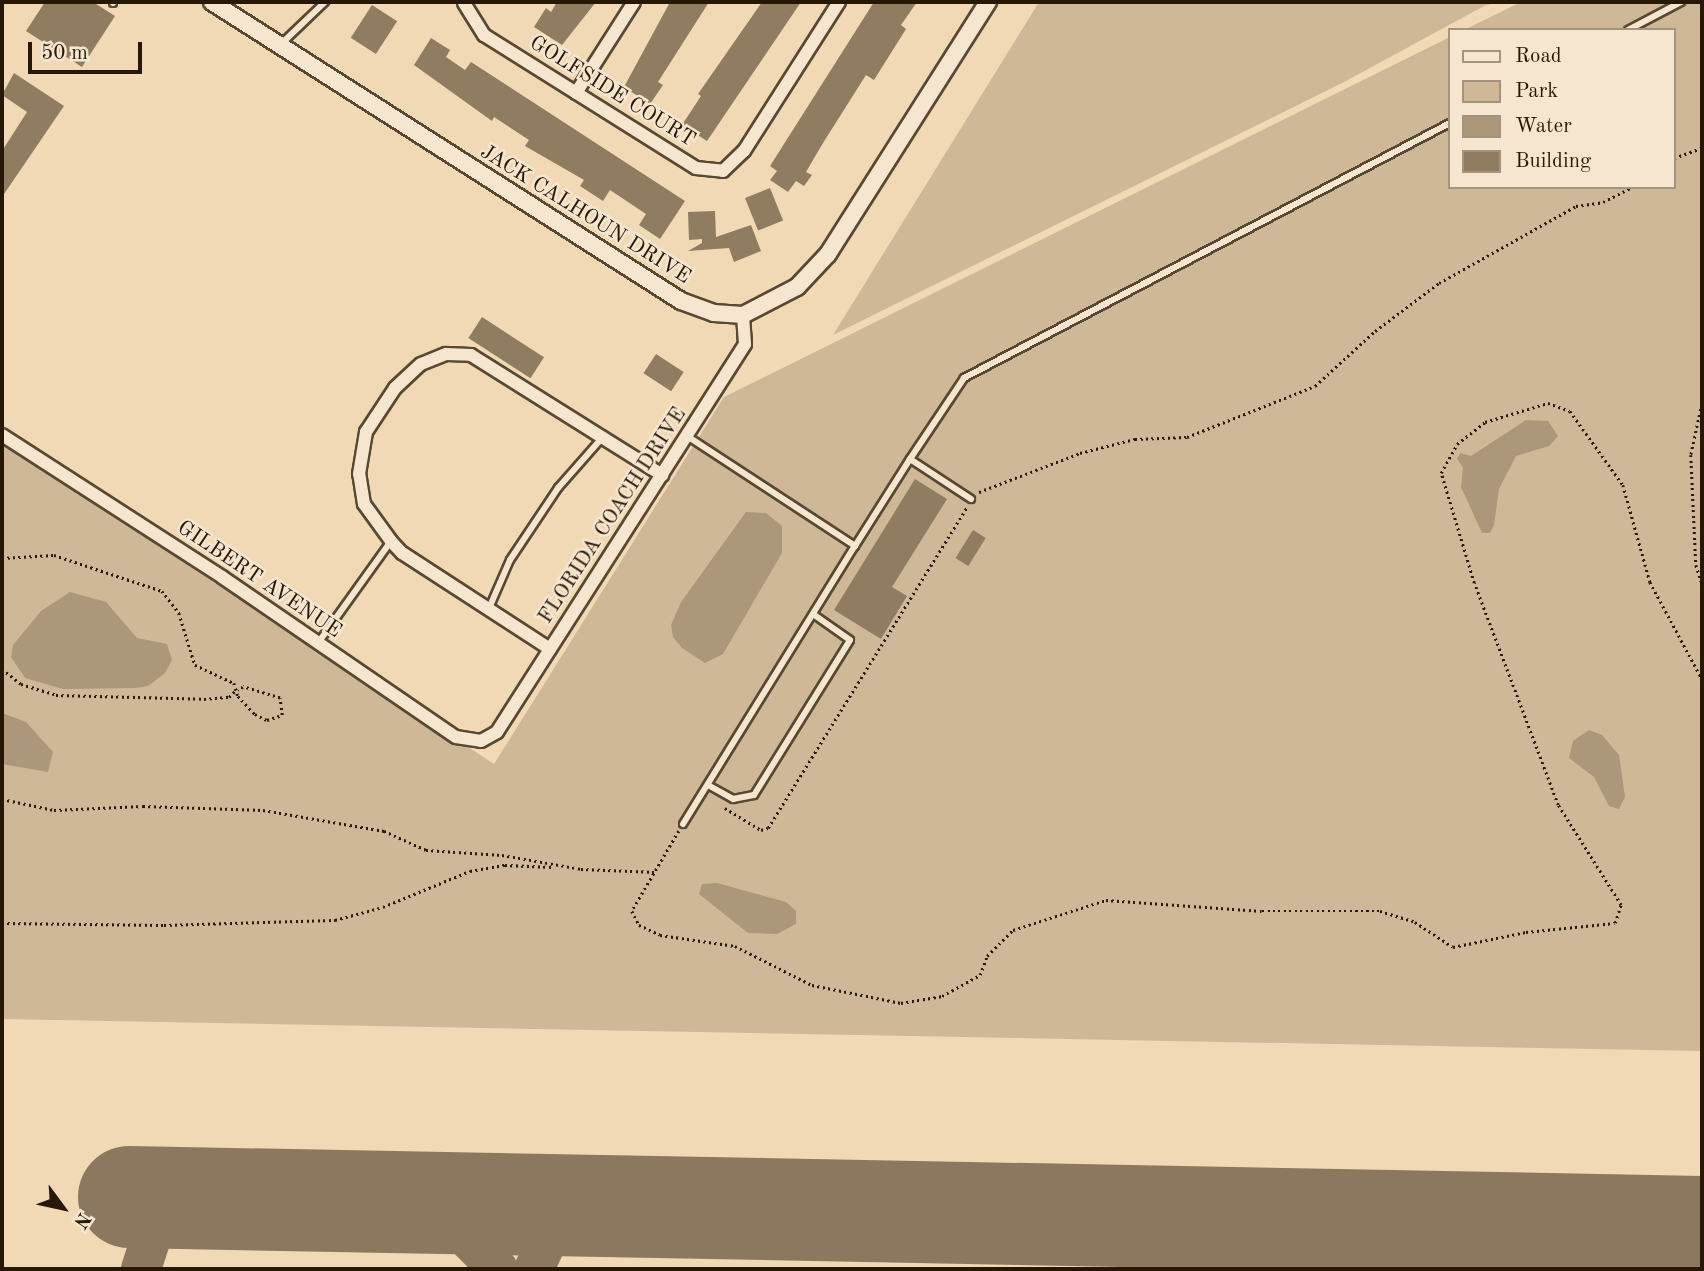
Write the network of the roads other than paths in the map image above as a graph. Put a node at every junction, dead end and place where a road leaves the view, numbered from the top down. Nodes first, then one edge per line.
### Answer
1 (212, 2) edge
2 (325, 2) edge
3 (634, 2) edge
4 (839, 2) edge
5 (988, 2) edge
6 (1681, 2) edge
7 (464, 3) edge
8 (1632, 28) edge
9 (280, 46) junction
10 (576, 93) junction
11 (1448, 124) edge
12 (743, 316) junction
13 (2, 435) edge
14 (687, 436) junction
15 (602, 438) junction
16 (910, 460) junction
17 (662, 475) junction
18 (973, 496) road end
19 (391, 541) junction
20 (855, 547) junction
21 (490, 606) junction
22 (813, 614) junction
23 (318, 643) junction
24 (551, 649) junction
25 (497, 732) joint
26 (708, 785) junction
27 (683, 824) dead end

1 - 9 street, JACK CALHOUN DRIVE
2 - 9 lane
3 - 10 street
4 - 10 street, GOLFSIDE COURT
5 - 12 street
6 - 8 lane
7 - 10 street, GOLFSIDE COURT
9 - 12 street, JACK CALHOUN DRIVE
11 - 16 lane
12 - 14 street, FLORIDA COACH DRIVE
13 - 23 street, GILBERT AVENUE
14 - 17 street, FLORIDA COACH DRIVE
14 - 20 lane
15 - 17 street
15 - 19 street
15 - 21 lane
16 - 18 lane
16 - 20 lane
17 - 24 street, FLORIDA COACH DRIVE
19 - 21 street
19 - 23 lane
20 - 22 lane
21 - 24 street
22 - 26 lane
22 - 26 lane
23 - 25 street, GILBERT AVENUE
24 - 25 street, FLORIDA COACH DRIVE
26 - 27 lane

